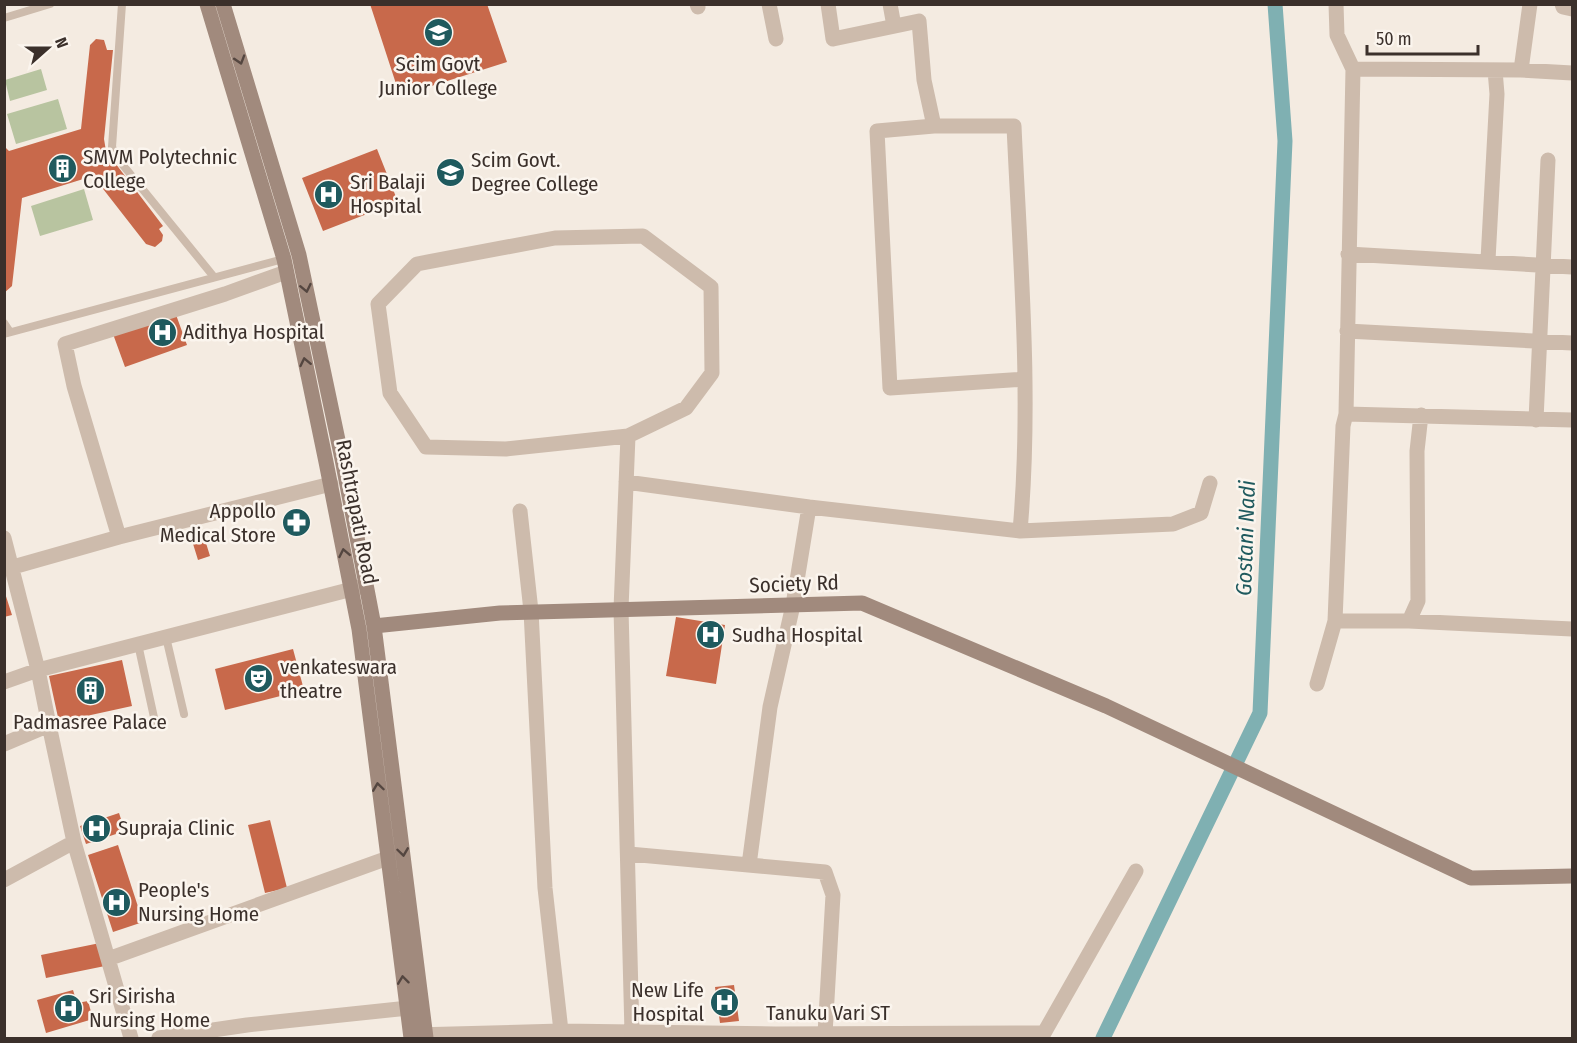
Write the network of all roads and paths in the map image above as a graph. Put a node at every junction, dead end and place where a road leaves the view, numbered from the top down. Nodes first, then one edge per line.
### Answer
1 (50, 4) edge
2 (122, 4) edge
3 (207, 4) edge
4 (223, 4) edge
5 (769, 4) edge
6 (828, 4) edge
7 (890, 4) edge
8 (1336, 4) edge
9 (1530, 4) edge
10 (1562, 4) edge
11 (1572, 9) edge
12 (4, 18) edge
13 (894, 26) junction
14 (776, 39) dead end
15 (1353, 69) junction
16 (1495, 70) junction
17 (1521, 70) junction
18 (1572, 73) edge
19 (934, 126) junction
20 (1548, 160) dead end
21 (1348, 254) junction
22 (1488, 260) junction
23 (290, 262) junction
24 (1545, 266) junction
25 (1572, 267) edge
26 (214, 277) junction
27 (4, 323) edge
28 (1347, 331) junction
29 (7, 333) edge
30 (1540, 341) junction
31 (1572, 343) edge
32 (1024, 379) junction
33 (1346, 414) junction
34 (1421, 415) junction
35 (1536, 420) junction
36 (1572, 420) edge
37 (628, 436) junction
38 (626, 482) junction
39 (1210, 483) dead end
40 (331, 484) junction
41 (809, 507) junction
42 (520, 511) dead end
43 (1020, 531) junction
44 (119, 537) junction
45 (4, 538) edge
46 (13, 567) junction
47 (358, 588) junction
48 (793, 605) junction
49 (621, 609) junction
50 (531, 611) junction
51 (1335, 621) junction
52 (1409, 621) junction
53 (374, 626) junction
54 (1572, 629) edge
55 (166, 637) junction
56 (138, 644) junction
57 (38, 670) junction
58 (4, 682) edge
59 (1317, 684) dead end
60 (184, 714) dead end
61 (155, 722) dead end
62 (49, 725) junction
63 (4, 744) edge
64 (74, 842) junction
65 (629, 854) junction
66 (388, 858) junction
67 (749, 865) junction
68 (1136, 871) dead end
69 (1572, 876) edge
70 (4, 880) edge
71 (108, 959) junction
72 (414, 1008) junction
73 (561, 1031) junction
74 (632, 1033) junction
75 (825, 1034) junction
76 (418, 1036) edge
77 (775, 1036) edge
78 (131, 1038) edge
79 (159, 1038) edge

1 - 12 lane
2 - 26 lane
3 - 23 street, Rashtrapati Road
4 -> 23 street, Rashtrapati Road
5 - 14 street
6 - 13 street
7 - 13 street
8 - 15 street
9 - 17 street
10 - 11 street
13 - 19 street
15 - 16 street
15 - 21 street
16 - 17 street
16 - 22 street
17 - 18 street
19 - 32 street
19 - 32 street
20 - 24 street
21 - 22 street
21 - 28 street
22 - 24 street
23 - 26 lane
40 -> 23 street, Rashtrapati Road
23 - 44 street
23 -> 47 street, Rashtrapati Road
24 - 25 street
24 - 30 street
26 - 29 lane
27 - 29 lane
28 - 30 street
28 - 33 street
30 - 31 street
30 - 35 street
32 - 43 street
33 - 34 street
33 - 51 street
34 - 35 street
34 - 52 street
35 - 36 street
37 - 37 street
37 - 38 street
38 - 41 street
38 - 49 street
39 - 43 street
40 - 44 street
47 -> 40 street, Rashtrapati Road
41 - 43 street
41 - 48 street
42 - 50 street
44 - 46 street
45 - 46 street
46 - 57 street
47 - 53 street, Rashtrapati Road
47 - 55 street
66 -> 47 street, Rashtrapati Road
48 - 49 street, Society Rd
48 - 67 street
48 - 69 street, Society Rd
49 - 50 street, Society Rd
49 - 65 street
50 - 53 street, Society Rd
50 - 73 street
51 - 52 street
51 - 59 street
52 - 54 street
53 -> 72 street, Rashtrapati Road
55 - 56 street
55 - 60 lane
56 - 57 street
56 - 61 lane
57 - 58 street
57 - 62 street
62 - 63 street
62 - 64 street
64 - 70 street
64 - 71 street
65 - 67 street
65 - 74 street
66 - 71 street
72 -> 66 street, Rashtrapati Road
67 - 75 street
68 - 75 street, Tanuku Vari ST
71 - 78 street
72 - 76 street, Rashtrapati Road
72 - 79 street
73 - 74 street, Tanuku Vari ST
73 - 76 street, Tanuku Vari ST
74 - 77 street, Tanuku Vari ST
75 - 77 street, Tanuku Vari ST

